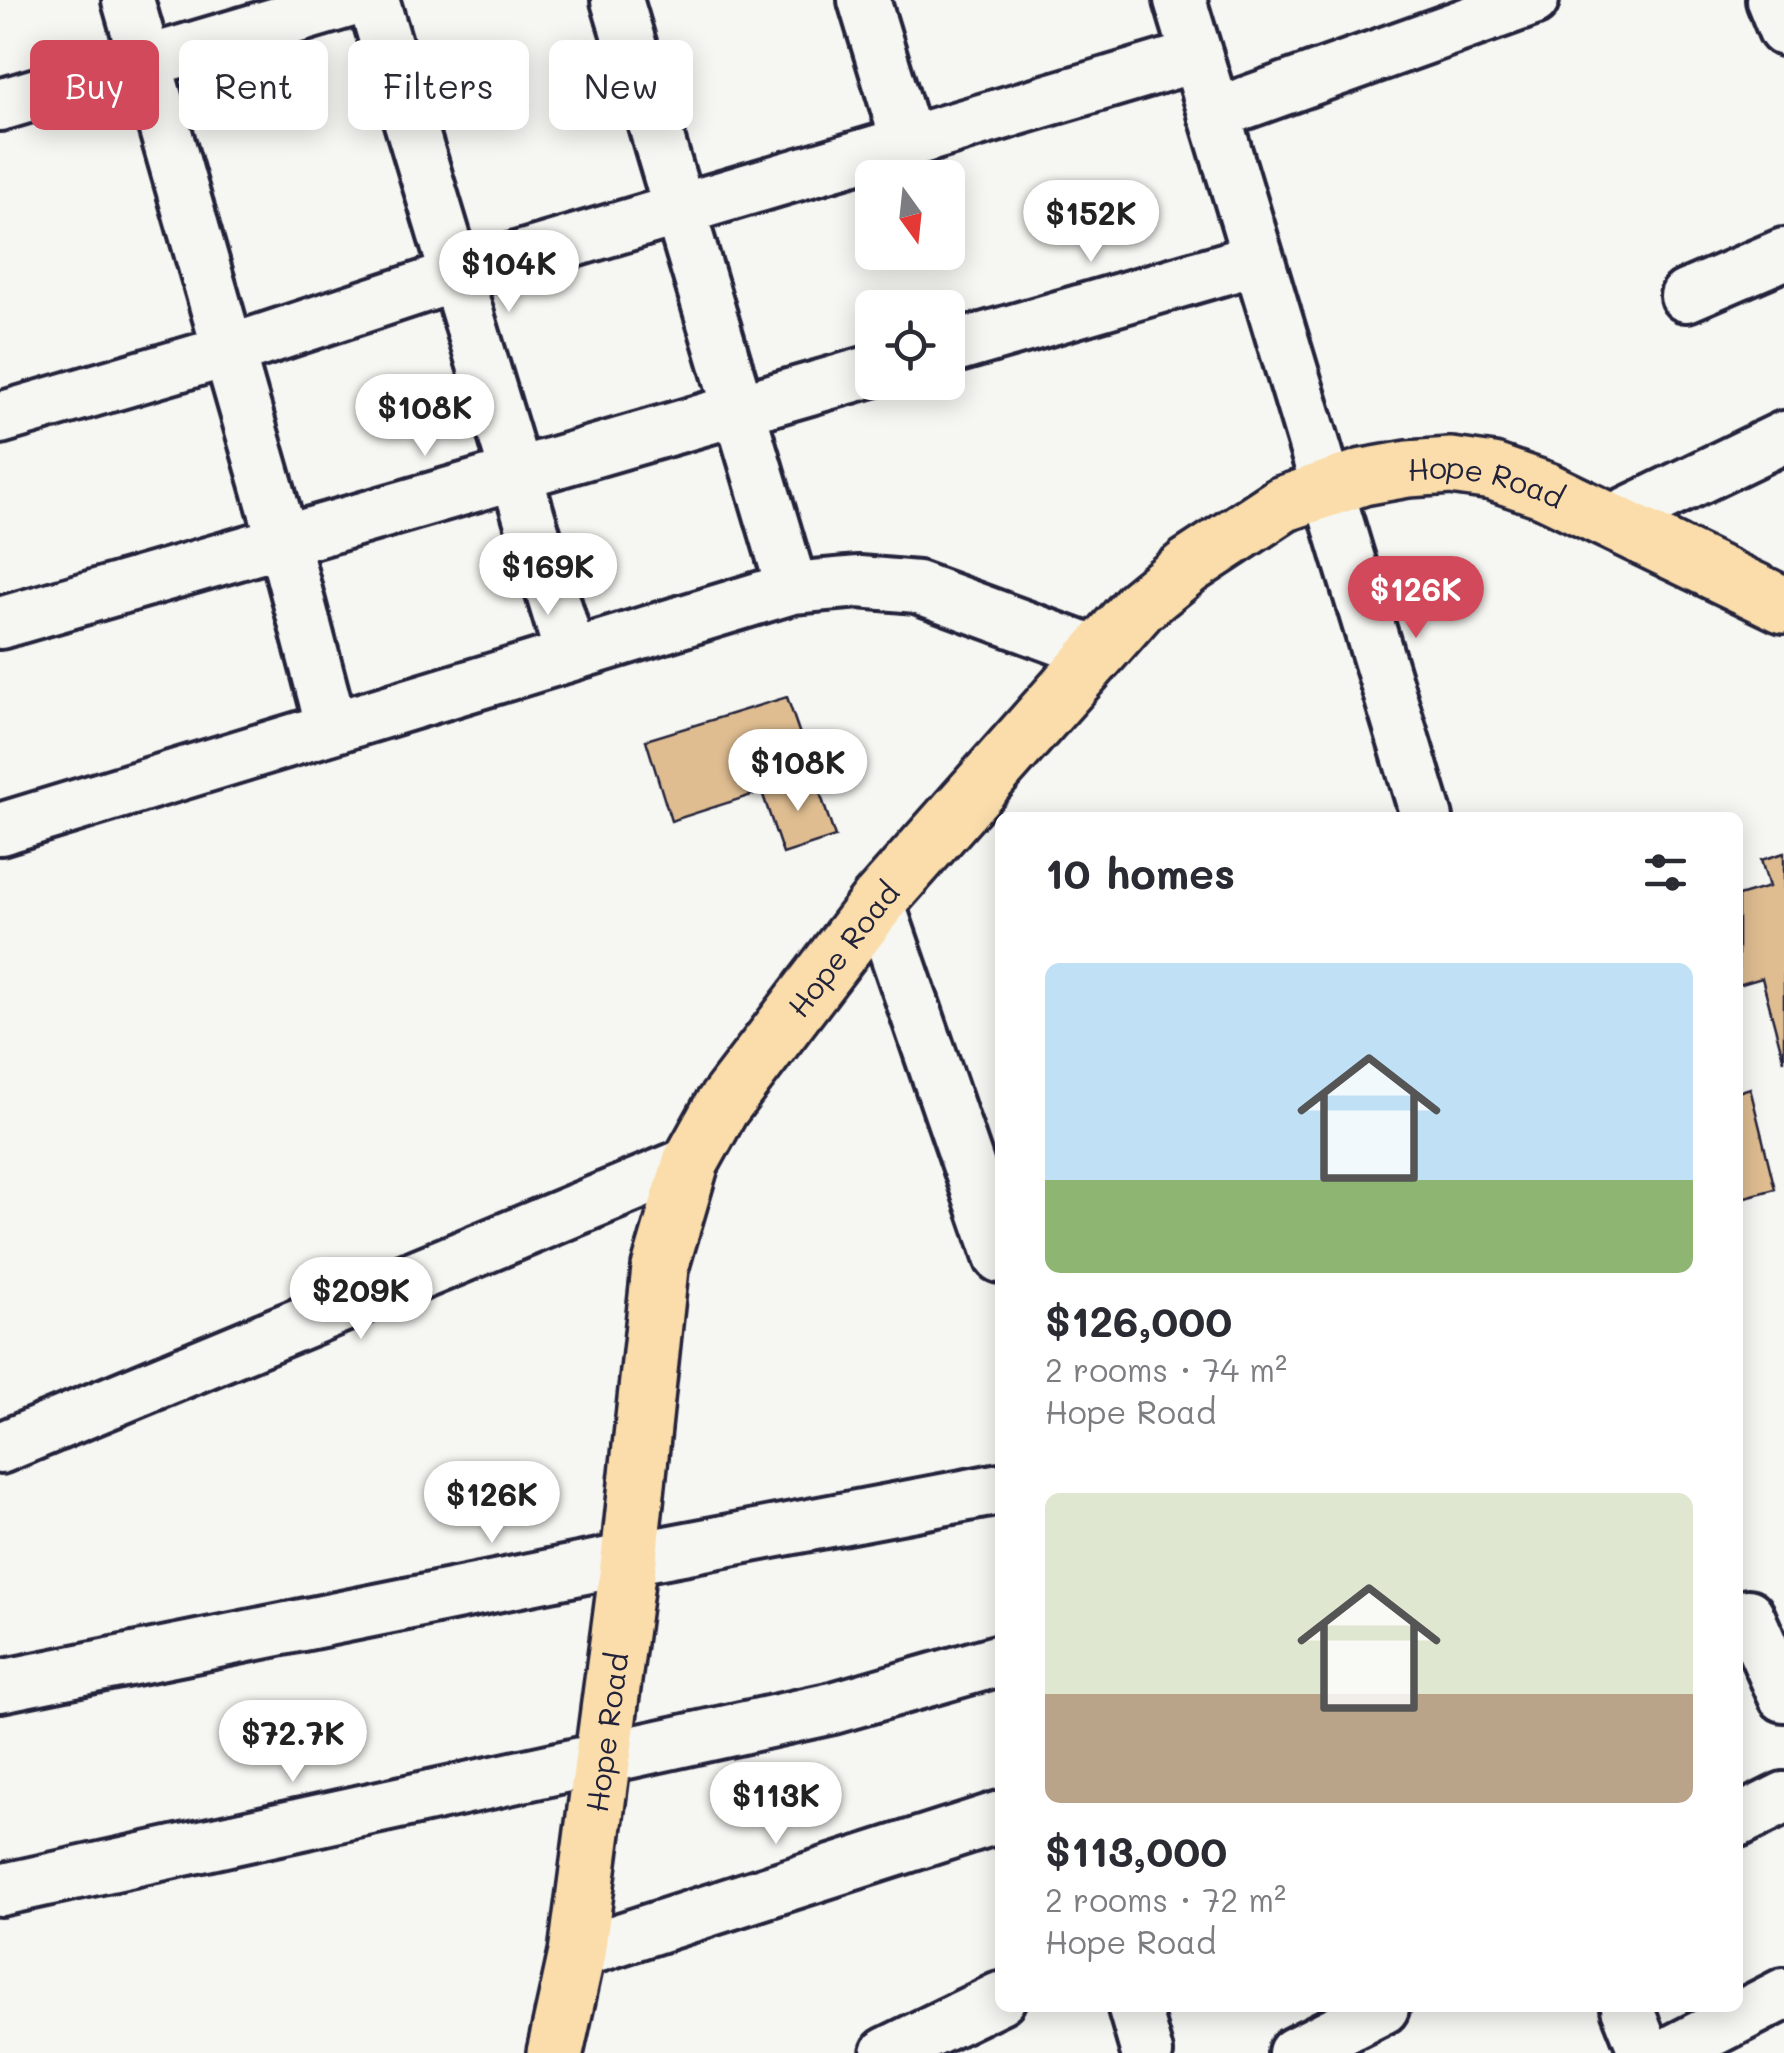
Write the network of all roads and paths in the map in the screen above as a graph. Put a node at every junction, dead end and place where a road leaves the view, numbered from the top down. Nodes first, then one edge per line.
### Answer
1 (128, 0) edge
2 (355, 0) edge
3 (373, 0) edge
4 (617, 0) edge
5 (864, 0) edge
6 (1180, 0) edge
7 (1533, 0) edge
8 (1772, 0) edge
9 (1784, 30) edge
10 (140, 40) edge
11 (1196, 56) junction
12 (159, 58) edge
13 (30, 97) edge
14 (0, 106) edge
15 (159, 107) edge
16 (1214, 114) junction
17 (907, 142) junction
18 (679, 210) junction
19 (1784, 254) edge
20 (1258, 259) junction
21 (456, 276) junction
22 (1686, 296) dead end
23 (965, 344) edge
24 (229, 351) junction
25 (855, 376) edge
26 (738, 410) junction
27 (0, 418) edge
28 (1784, 437) edge
29 (514, 474) junction
30 (1329, 488) junction
31 (1608, 522) junction
32 (283, 541) junction
33 (792, 588) junction
34 (1784, 605) edge
35 (0, 623) edge
36 (570, 653) junction
37 (1097, 653) junction
38 (332, 728) junction
39 (1425, 812) edge
40 (0, 829) edge
41 (878, 902) junction
42 (691, 1162) junction
43 (995, 1242) edge
44 (0, 1448) edge
45 (995, 1490) edge
46 (629, 1560) junction
47 (1756, 1611) edge
48 (995, 1661) edge
49 (0, 1686) edge
50 (1784, 1696) edge
51 (602, 1757) junction
52 (1784, 1798) edge
53 (995, 1818) edge
54 (1743, 1818) edge
55 (0, 1890) edge
56 (578, 1953) junction
57 (1784, 1994) edge
58 (995, 2000) edge
59 (1135, 2012) edge
60 (1375, 2012) edge
61 (1628, 2012) edge
62 (1326, 2036) edge
63 (555, 2053) edge
64 (887, 2053) edge
65 (1147, 2053) edge
66 (1645, 2053) edge
67 (1670, 2053) edge

1 - 10 street
2 - 12 street
3 - 21 street
4 - 18 street
5 - 17 street
6 - 11 street
7 - 16 street
8 - 9 street
11 - 16 street
11 - 17 street
13 - 14 street
15 - 24 street
16 - 20 street
17 - 18 street
18 - 21 street
18 - 26 street
19 - 22 street
20 - 23 street
20 - 30 street
21 - 24 street
21 - 29 street
24 - 27 street
24 - 32 street
25 - 26 street
26 - 29 street
26 - 33 street
28 - 31 street
29 - 32 street
29 - 36 street
30 - 31 highway, Hope Road
30 - 37 highway, Hope Road
30 - 39 street
31 - 34 highway, Hope Road
32 - 35 street
32 - 38 street
33 - 36 street
33 - 37 street
36 - 38 street
37 - 41 highway, Hope Road
38 - 40 street
41 - 42 highway, Hope Road
41 - 43 street
42 - 44 street
42 - 46 highway, Hope Road
45 - 46 street
46 - 49 street
46 - 51 highway, Hope Road
47 - 50 street
48 - 51 street
51 - 55 street
51 - 56 highway, Hope Road
52 - 54 street
53 - 56 street
56 - 63 highway, Hope Road
57 - 67 street
58 - 64 street
59 - 65 street
60 - 62 street
61 - 66 street

